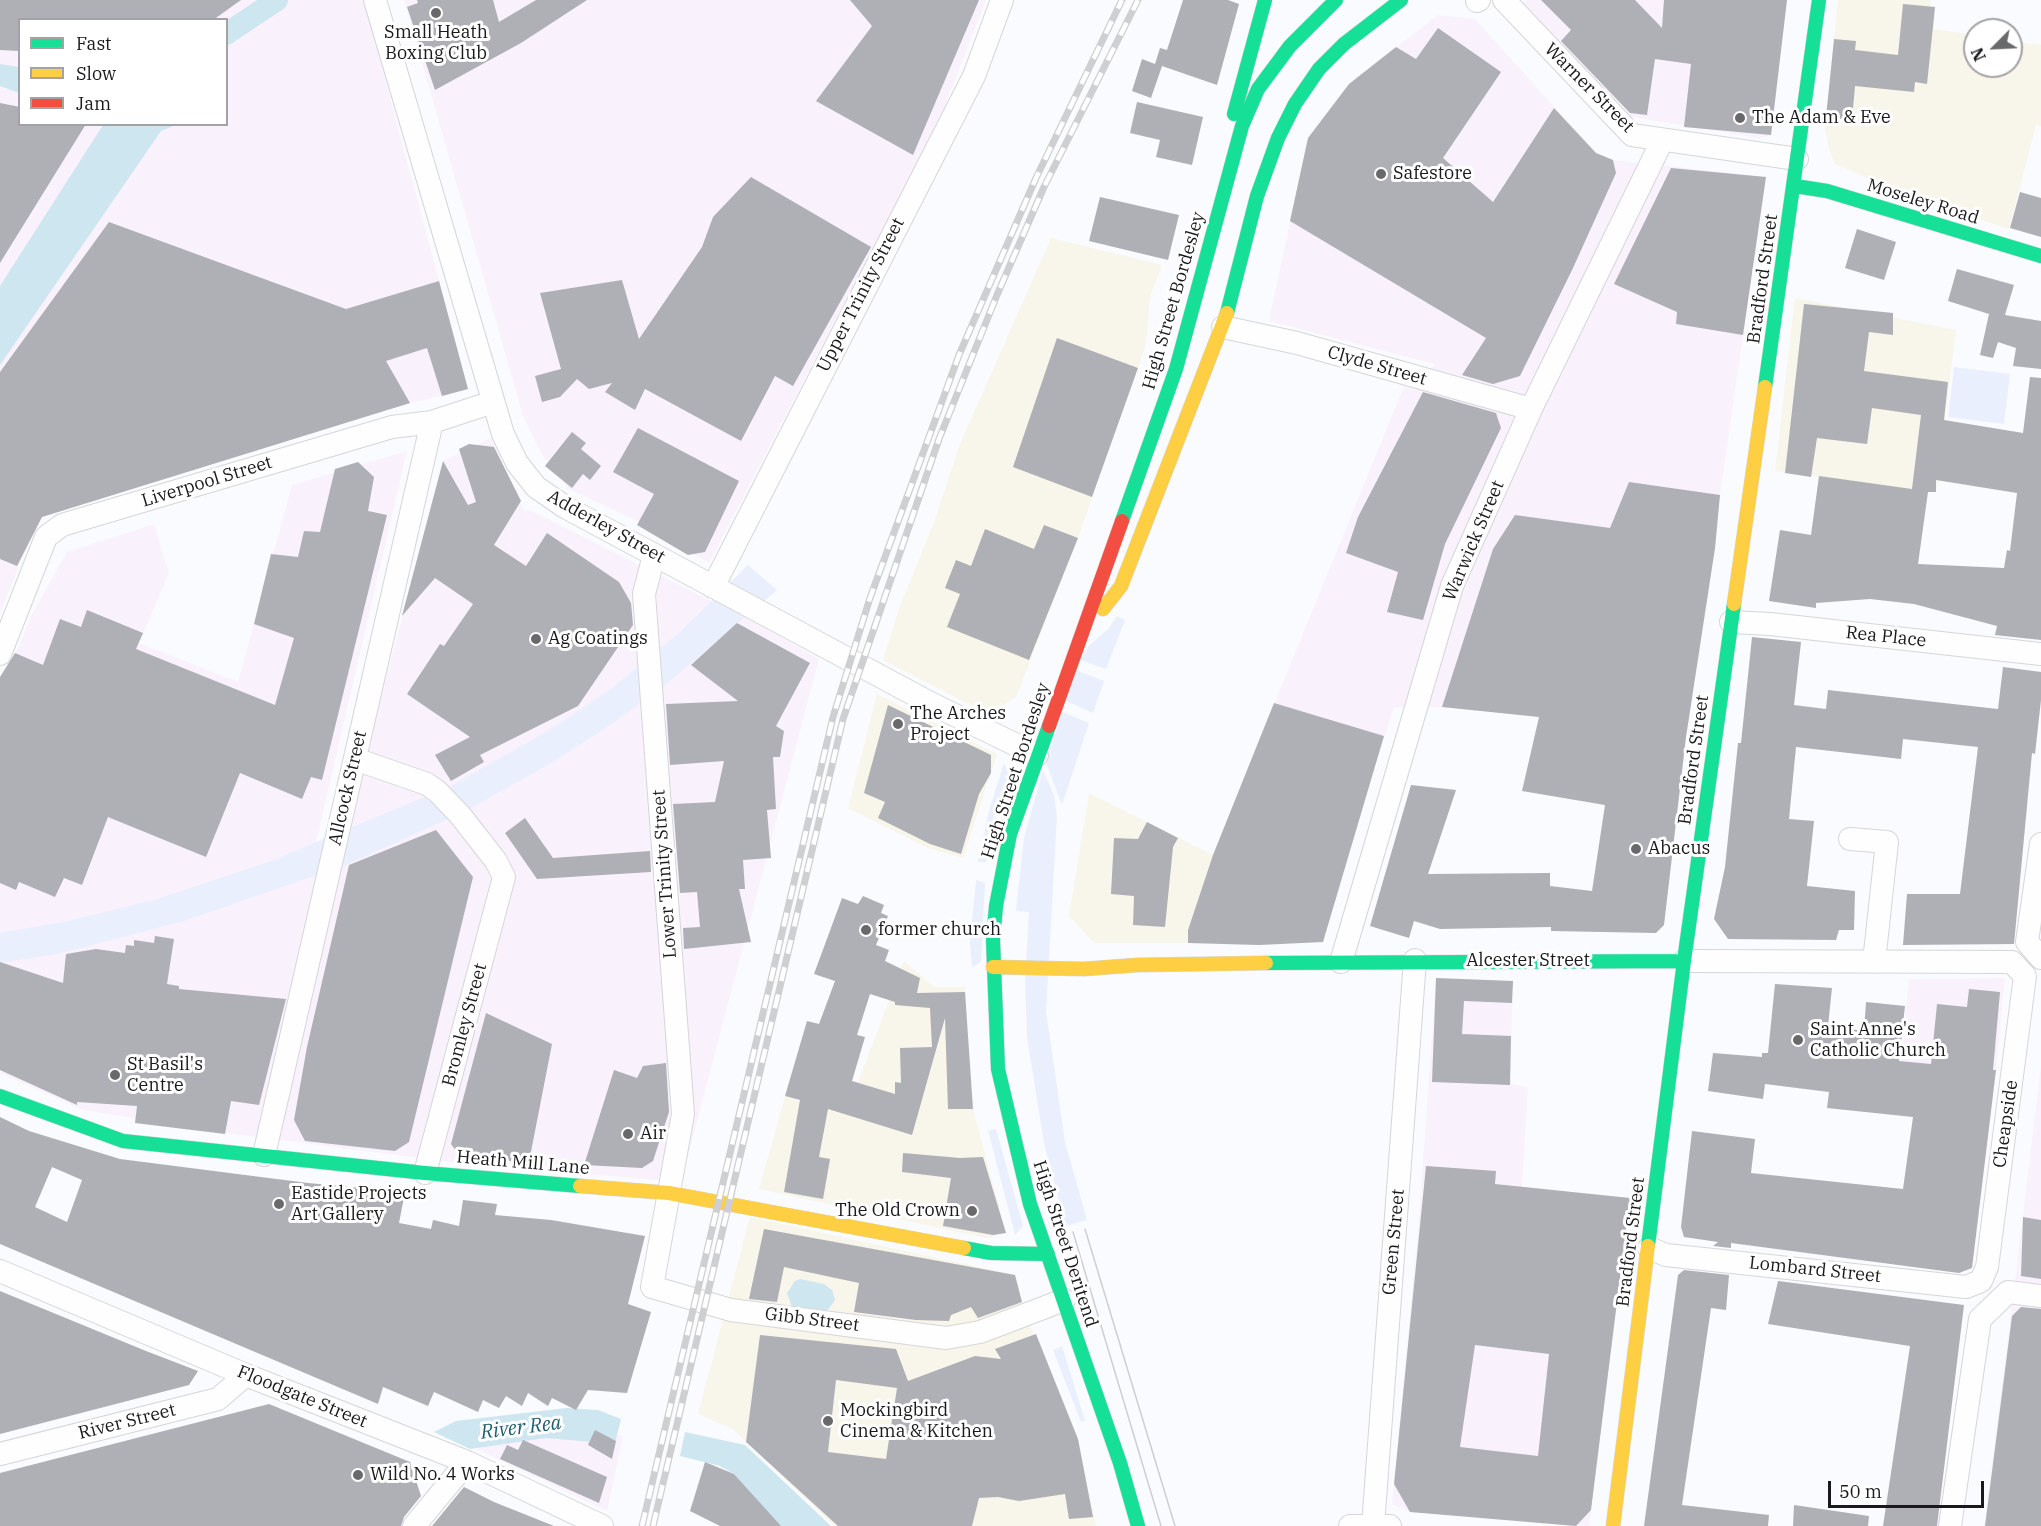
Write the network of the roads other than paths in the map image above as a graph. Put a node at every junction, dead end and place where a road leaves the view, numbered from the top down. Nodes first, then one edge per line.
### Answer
1 (375, 0) edge
2 (1002, 0) edge
3 (1265, 0) edge
4 (1401, 0) edge
5 (1504, 0) edge
6 (1819, 0) edge
7 (1330, 2) edge
8 (1344, 44) junction
9 (1662, 141) junction
10 (1797, 159) junction
11 (1227, 175) junction
12 (1795, 186) junction
13 (2041, 256) edge
14 (1222, 327) junction
15 (493, 402) junction
16 (1531, 409) junction
17 (432, 422) junction
18 (654, 555) junction
19 (713, 586) junction
20 (1731, 622) junction
21 (1084, 625) junction
22 (0, 654) edge
23 (2041, 654) edge
24 (1037, 755) junction
25 (355, 759) junction
26 (1850, 839) dead end
27 (2041, 844) edge
28 (2031, 959) edge
29 (1415, 960) junction
30 (1684, 961) junction
31 (1341, 962) junction
32 (1874, 962) junction
33 (993, 967) junction
34 (0, 1096) edge
35 (264, 1155) junction
36 (425, 1173) junction
37 (669, 1193) junction
38 (1649, 1248) junction
39 (1048, 1254) junction
40 (0, 1270) edge
41 (1981, 1281) joint
42 (2041, 1296) edge
43 (1064, 1300) junction
44 (246, 1375) junction
45 (0, 1454) edge
46 (467, 1462) junction
47 (1378, 1525) edge
48 (414, 1526) edge
49 (602, 1526) edge
50 (1138, 1526) edge
51 (1350, 1526) edge
52 (1613, 1526) edge
53 (1950, 1526) edge

1 - 15 street, Adderley Street
2 - 19 street, Upper Trinity Street
3 - 11 street
4 - 8 street, High Street Bordesley
5 - 9 street, Warner Street
6 - 10 street, Bradford Street
7 - 8 street
7 - 11 street, High Street Bordesley
8 - 14 street, High Street Bordesley
9 - 10 street, Warner Street
9 - 16 street, Warwick Street
10 - 12 street, Bradford Street
11 - 21 street, High Street Bordesley
12 - 13 street, Moseley Road
12 - 20 street, Bradford Street
14 - 16 street, Clyde Street
14 - 21 street, High Street Bordesley
15 - 17 street, Liverpool Street
15 - 18 street, Adderley Street
16 - 31 street, Warwick Street
17 - 22 street, Liverpool Street
17 - 25 street, Allcock Street
18 - 19 street, Adderley Street
18 - 37 street, Lower Trinity Street
19 - 24 street, Adderley Street
20 - 23 street, Rea Place
20 - 30 street, Bradford Street
21 - 24 street, High Street Bordesley
24 - 33 street, High Street Bordesley
25 - 35 street, Allcock Street
25 - 36 street, Bromley Street
26 - 32 street
27 - 28 street, Cheapside
28 - 32 street, Alcester Street
28 - 41 street, Cheapside
29 - 30 street, Alcester Street
29 - 31 street, Alcester Street
29 - 47 street, Green Street
30 - 32 street, Alcester Street
30 - 38 street, Bradford Street
31 - 33 street, Alcester Street
33 - 39 street, High Street Deritend
34 - 35 street, Heath Mill Lane
35 - 36 street, Heath Mill Lane
36 - 37 street, Heath Mill Lane
37 - 39 street, Heath Mill Lane
37 - 43 street, Gibb Street
38 - 41 street, Lombard Street
38 - 52 street, Bradford Street
39 - 43 street, High Street Deritend
40 - 44 street, Floodgate Street
42 - 53 street
43 - 50 street, High Street Deritend
44 - 45 street, River Street
44 - 46 street, Floodgate Street
46 - 48 street
46 - 49 street, Floodgate Street
47 - 51 street

